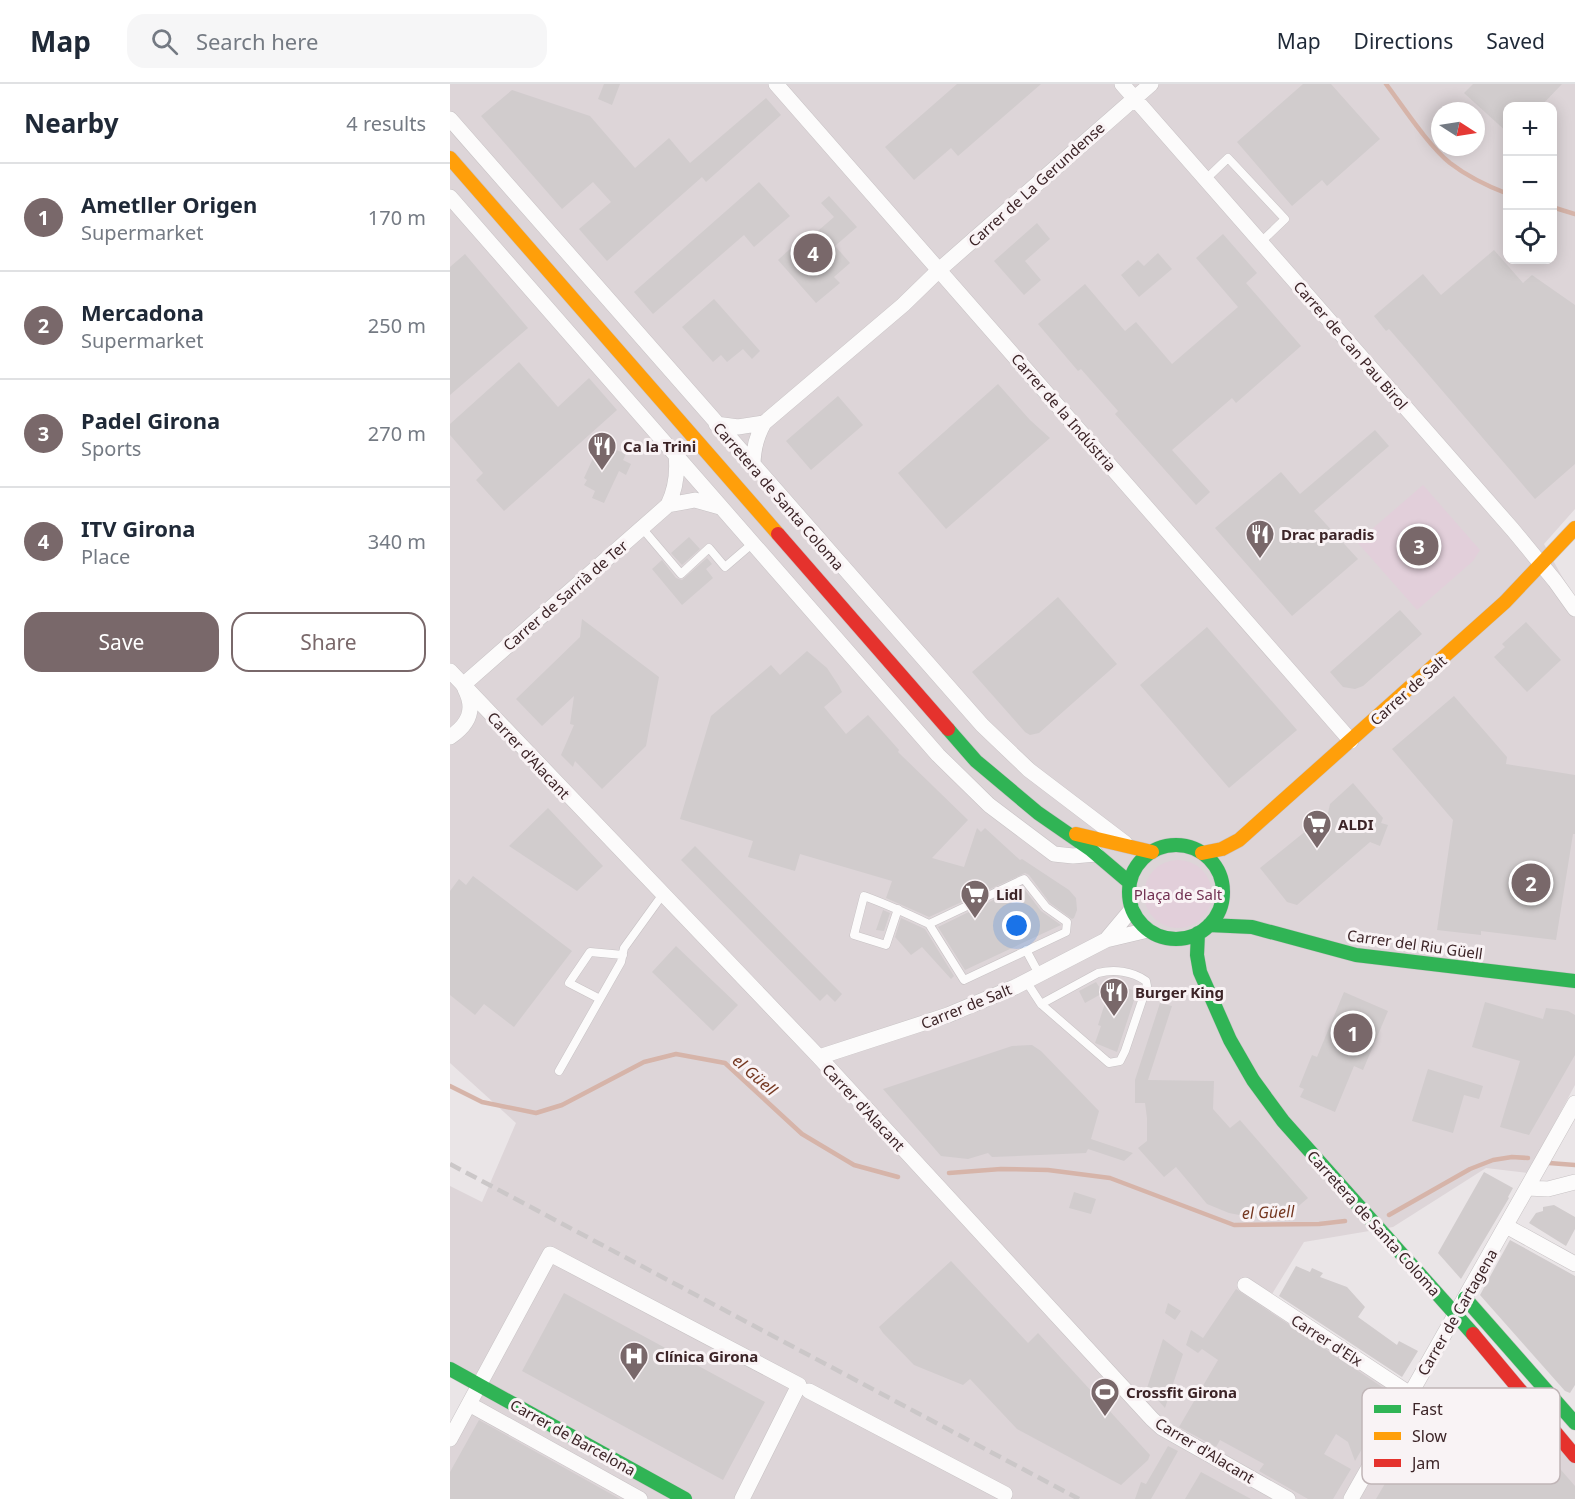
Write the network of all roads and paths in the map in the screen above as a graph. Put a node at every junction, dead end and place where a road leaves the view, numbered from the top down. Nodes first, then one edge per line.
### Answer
1 (776, 84) edge
2 (1122, 84) edge
3 (1151, 84) edge
4 (1135, 98) junction
5 (450, 119) edge
6 (450, 158) edge
7 (1206, 179) junction
8 (450, 197) edge
9 (1261, 242) junction
10 (939, 270) junction
11 (764, 423) junction
12 (717, 424) junction
13 (676, 455) junction
14 (753, 466) junction
15 (668, 505) junction
16 (721, 507) junction
17 (642, 528) junction
18 (1575, 528) edge
19 (753, 543) junction
20 (1541, 566) junction
21 (1575, 609) edge
22 (450, 671) edge
23 (457, 682) edge
24 (450, 737) edge
25 (1351, 741) junction
26 (1068, 833) junction
27 (1234, 844) junction
28 (1132, 848) junction
29 (1152, 852) junction
30 (1202, 853) junction
31 (1096, 854) junction
32 (1220, 877) junction
33 (1130, 883) junction
34 (663, 894) junction
35 (1222, 898) junction
36 (898, 909) junction
37 (1132, 909) junction
38 (929, 924) junction
39 (1252, 927) junction
40 (1203, 929) junction
41 (1148, 930) junction
42 (1177, 939) junction
43 (1106, 940) junction
44 (1026, 950) junction
45 (622, 955) junction
46 (1200, 972) junction
47 (1033, 978) junction
48 (1575, 981) edge
49 (600, 999) junction
50 (1041, 1004) junction
51 (819, 1057) junction
52 (559, 1071) dead end
53 (1575, 1103) edge
54 (1575, 1182) edge
55 (1527, 1188) junction
56 (1506, 1226) junction
57 (1575, 1264) edge
58 (1245, 1285) dead end
59 (1465, 1298) junction
60 (1455, 1315) junction
61 (457, 1373) edge
62 (479, 1385) junction
63 (450, 1386) edge
64 (804, 1388) junction
65 (1401, 1388) edge
66 (1413, 1388) edge
67 (1519, 1388) edge
68 (1544, 1388) edge
69 (469, 1404) junction
70 (1560, 1406) edge
71 (1575, 1423) edge
72 (1560, 1437) edge
73 (450, 1439) edge
74 (1572, 1452) edge
75 (1362, 1479) edge
76 (1004, 1497) edge
77 (682, 1498) edge
78 (640, 1499) edge
79 (742, 1499) edge
80 (1288, 1499) edge
81 (1351, 1499) edge

1 - 10 street, Carrer de la Indústria
2 - 4 street, Carrer de Can Pau Birol
3 - 4 street, Carrer de La Gerundense
4 - 7 street, Carrer de Can Pau Birol
4 - 10 street, Carrer de La Gerundense
5 - 12 street, Carretera de Santa Coloma
6 - 26 street, Carretera de Santa Coloma
7 - 9 street, Carrer de Can Pau Birol
7 - 9 lane
8 - 13 street
9 - 20 street, Carrer de Can Pau Birol
10 - 11 street
10 - 25 street, Carrer de la Indústria
11 - 12 street
11 - 14 street
12 - 14 street, Carretera de Santa Coloma
13 - 15 street
13 - 16 street
14 - 28 street, Carretera de Santa Coloma
15 - 16 street
15 - 17 street, Carrer de Sarrià de Ter
16 - 19 street
17 - 19 lane
17 - 23 street, Carrer de Sarrià de Ter
18 - 20 street, Carrer de Salt
19 - 31 street
20 - 21 street, Carrer de Can Pau Birol
20 - 25 street, Carrer de Salt
22 - 23 street, Carrer d'Alacant
23 - 24 street
23 - 34 street, Carrer d'Alacant
25 - 27 street, Carrer de Salt
26 - 28 street, Carretera de Santa Coloma
26 - 31 street, Carretera de Santa Coloma
27 - 30 street, Carrer de Salt
27 - 32 street, Carrer de Salt
28 - 29 street, Carretera de Santa Coloma
29 - 30 street
29 - 33 street
30 - 32 street
31 - 33 street, Carretera de Santa Coloma
32 - 35 street
33 - 37 street
34 - 45 lane
34 - 51 street, Carrer d'Alacant
35 - 39 street, Carrer del Riu Güell
35 - 40 street
36 - 36 lane
36 - 38 lane
37 - 41 street
37 - 43 street, Carrer de Salt
38 - 44 lane
38 - 44 lane
39 - 40 street, Carrer del Riu Güell
39 - 48 street, Carrer del Riu Güell
40 - 42 street
40 - 46 street, Carretera de Santa Coloma
41 - 42 street
41 - 43 street, Carrer de Salt
42 - 46 street, Carretera de Santa Coloma
43 - 47 street, Carrer de Salt
44 - 47 lane
45 - 49 lane
45 - 49 lane
46 - 60 street, Carretera de Santa Coloma
47 - 50 lane
47 - 51 street, Carrer de Salt
49 - 52 lane
50 - 50 lane
51 - 80 street, Carrer d'Alacant
53 - 55 street
54 - 55 street
55 - 56 street, Carrer de Cartagena
56 - 57 street
56 - 59 street, Carrer de Cartagena
58 - 65 street, Carrer d'Elx
59 - 60 street, Carrer de Cartagena
59 - 68 street
60 - 66 street, Carrer de Cartagena
60 - 67 street, Carretera de Santa Coloma
61 - 62 street, Carrer de Barcelona
61 - 63 street, Carrer de Barcelona
62 - 64 street
62 - 69 street
62 - 77 street, Carrer de Barcelona
64 - 76 street
64 - 79 street
69 - 73 street
69 - 78 street, Carrer de Barcelona
70 - 71 street
72 - 74 street, Carretera de Santa Coloma
75 - 81 street, Carrer de Cartagena

